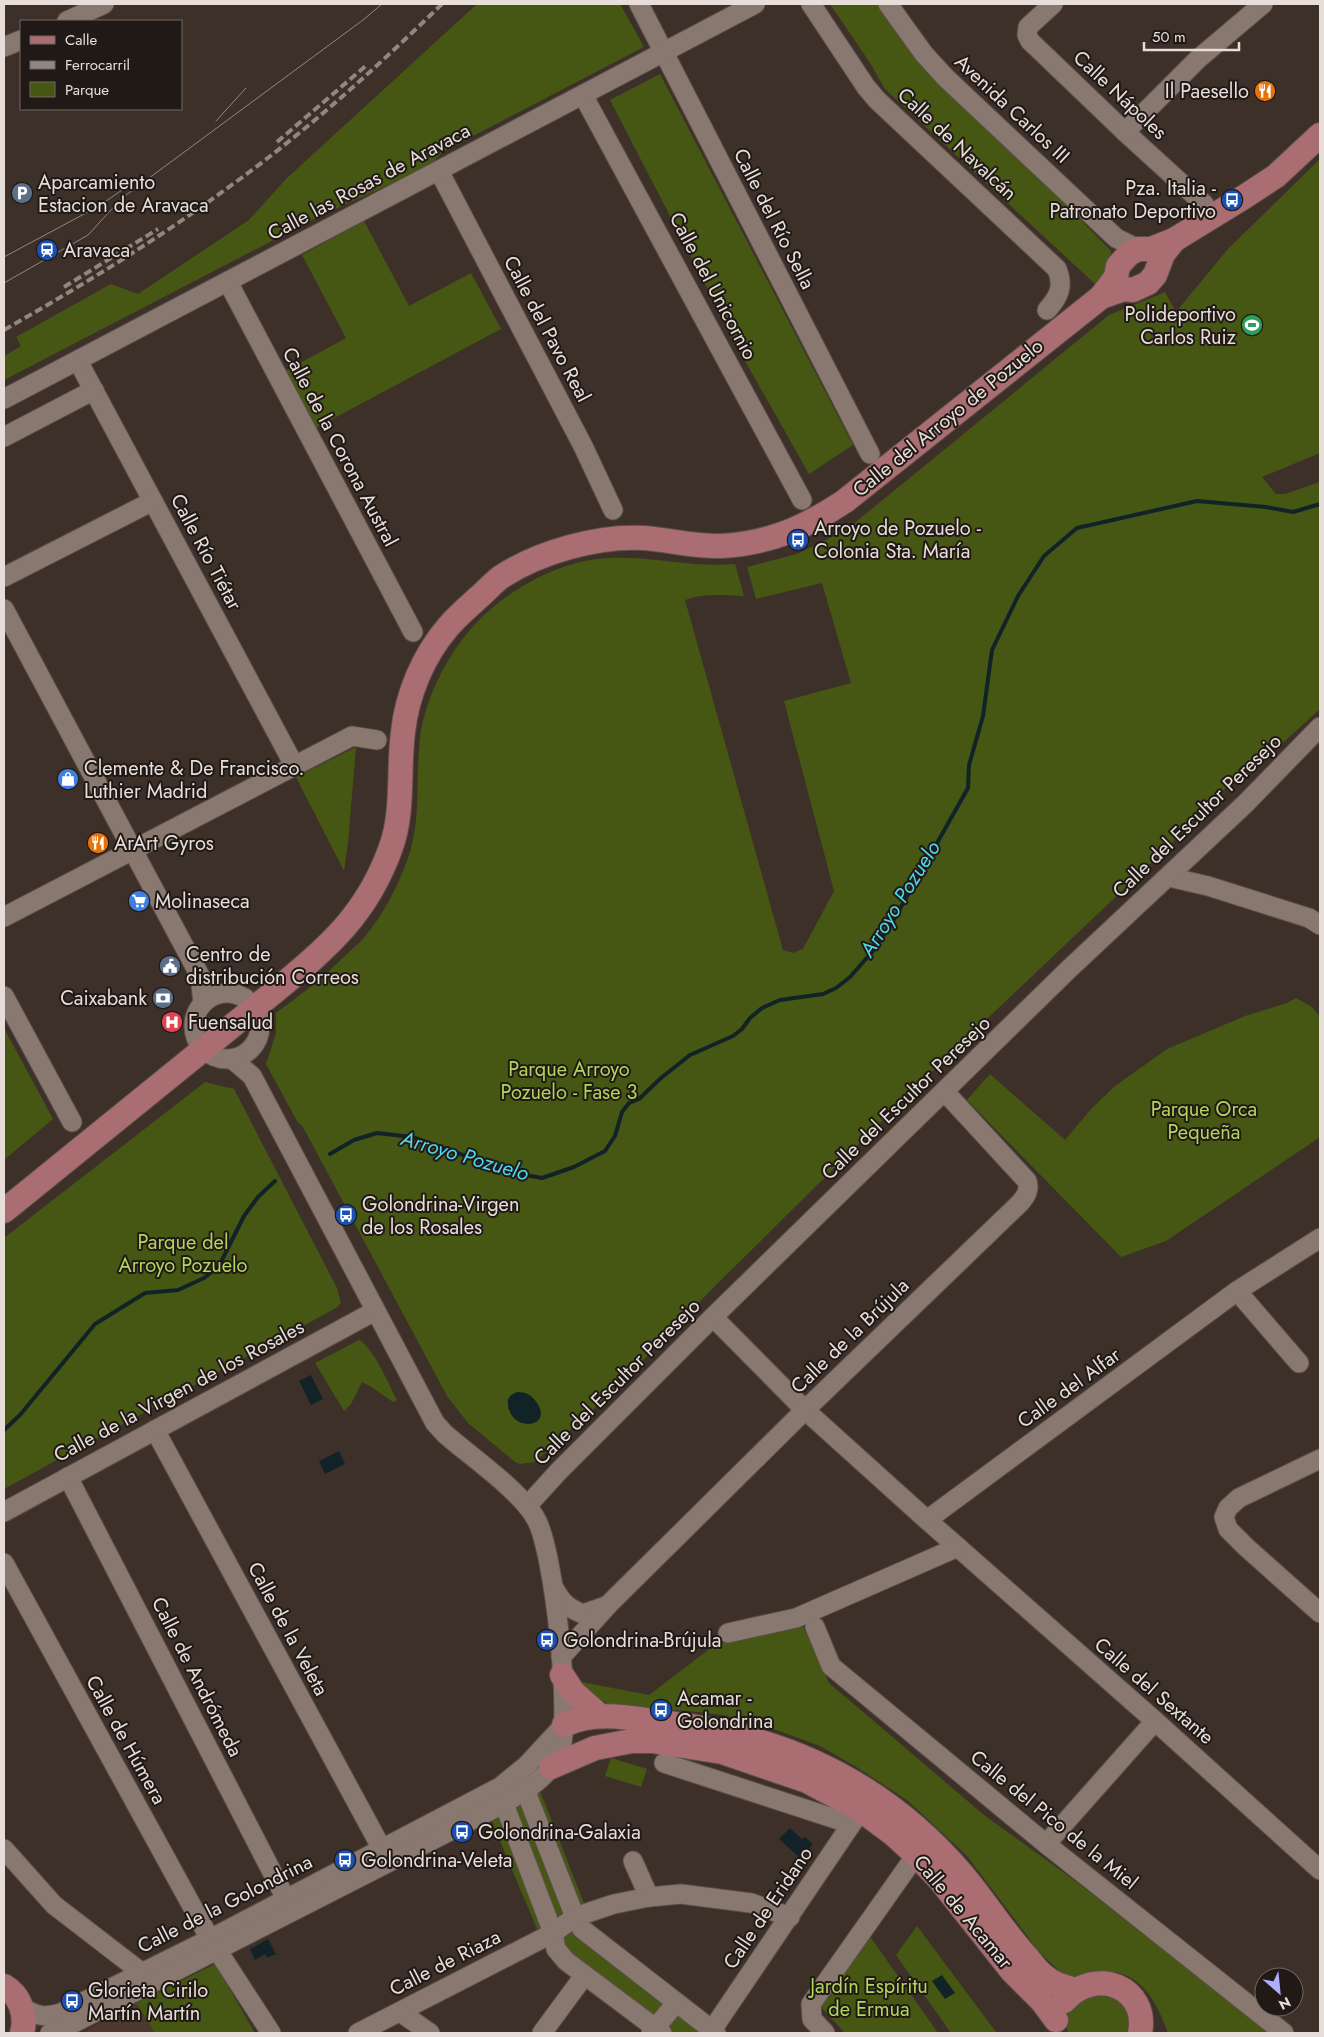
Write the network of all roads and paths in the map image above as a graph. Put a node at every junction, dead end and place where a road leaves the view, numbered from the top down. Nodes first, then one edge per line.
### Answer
1 (104, 4) edge
2 (639, 4) edge
3 (755, 4) edge
4 (811, 4) edge
5 (888, 4) edge
6 (1053, 4) edge
7 (1263, 4) edge
8 (70, 20) edge
9 (20, 40) edge
10 (4, 47) edge
11 (664, 52) junction
12 (583, 94) junction
13 (1125, 132) junction
14 (1320, 135) edge
15 (439, 170) junction
16 (1207, 211) junction
17 (1135, 264) junction
18 (228, 282) junction
19 (1048, 310) dead end
20 (78, 361) junction
21 (94, 390) junction
22 (4, 399) edge
23 (4, 437) edge
24 (870, 454) dead end
25 (802, 500) dead end
26 (152, 501) junction
27 (613, 510) dead end
28 (4, 577) edge
29 (4, 609) edge
30 (413, 632) dead end
31 (1320, 727) edge
32 (377, 740) dead end
33 (294, 765) junction
34 (132, 850) junction
35 (1193, 853) junction
36 (1169, 877) junction
37 (1208, 886) junction
38 (4, 917) edge
39 (1316, 917) edge
40 (200, 976) junction
41 (221, 994) junction
42 (4, 996) edge
43 (203, 1003) junction
44 (254, 1007) junction
45 (203, 1048) junction
46 (252, 1048) junction
47 (232, 1059) junction
48 (252, 1076) junction
49 (945, 1092) junction
50 (72, 1122) dead end
51 (4, 1211) edge
52 (1320, 1238) edge
53 (1237, 1291) junction
54 (375, 1311) junction
55 (714, 1317) junction
56 (1299, 1363) dead end
57 (805, 1410) junction
58 (155, 1430) junction
59 (1320, 1459) edge
60 (68, 1477) junction
61 (527, 1506) junction
62 (4, 1512) edge
63 (927, 1520) junction
64 (958, 1547) junction
65 (4, 1563) edge
66 (553, 1586) junction
67 (609, 1604) junction
68 (1320, 1613) edge
69 (815, 1627) dead end
70 (728, 1633) dead end
71 (562, 1666) junction
72 (599, 1715) junction
73 (1155, 1721) junction
74 (561, 1727) junction
75 (560, 1759) junction
76 (664, 1763) dead end
77 (528, 1788) junction
78 (501, 1796) junction
79 (856, 1817) junction
80 (1046, 1844) junction
81 (4, 1849) edge
82 (382, 1849) junction
83 (916, 1855) junction
84 (633, 1861) dead end
85 (1320, 1870) edge
86 (649, 1897) junction
87 (286, 1899) junction
88 (575, 1917) junction
89 (790, 1917) junction
90 (553, 1933) junction
91 (213, 1945) junction
92 (141, 1972) junction
93 (584, 1976) junction
94 (4, 1986) edge
95 (1076, 1990) junction
96 (676, 2003) junction
97 (22, 2007) junction
98 (400, 2012) junction
99 (1056, 2026) edge
100 (656, 2032) edge
101 (714, 2032) edge
102 (1141, 2032) edge
103 (22, 2033) edge
104 (50, 2033) edge
105 (270, 2033) edge
106 (358, 2033) edge
107 (430, 2033) edge
108 (542, 2033) edge
109 (825, 2033) edge
110 (1284, 2033) edge

1 - 8 street
2 - 11 street, Calle del Río Sella
3 - 11 street, Calle las Rosas de Aravaca
4 - 19 street, Calle de Navalcán
5 - 17 street, Avenida Carlos III
6 - 13 street, Calle Nápoles
7 - 13 street
9 - 10 street
11 - 12 street, Calle las Rosas de Aravaca
11 - 24 street, Calle del Río Sella
12 - 15 street, Calle las Rosas de Aravaca
12 - 25 street, Calle del Unicornio
13 - 16 street, Calle Nápoles
14 - 16 main road
15 - 18 street, Calle las Rosas de Aravaca
15 - 27 street, Calle del Pavo Real
16 - 17 main road
17 - 44 main road, Calle del Arroyo de Pozuelo
18 - 20 street, Calle las Rosas de Aravaca
18 - 30 street, Calle de la Corona Austral
20 - 21 street, Calle Río Tiétar
20 - 22 street, Calle las Rosas de Aravaca
21 - 23 street
21 - 26 street, Calle Río Tiétar
26 - 28 street
26 - 33 street, Calle Río Tiétar
29 - 34 street
31 - 35 street, Calle del Escultor Peresejo
32 - 33 street
33 - 34 street
34 - 38 street
34 - 40 street
35 - 36 street, Calle del Escultor Peresejo
35 - 37 street
36 - 37 street
36 - 49 street, Calle del Escultor Peresejo
37 - 39 street
40 - 41 street
40 - 43 street
41 - 43 street
41 - 44 street
42 - 50 street
43 - 45 street
44 - 45 main road, Calle del Arroyo de Pozuelo
44 - 46 street
45 - 47 street
45 - 51 main road, Calle del Arroyo de Pozuelo
46 - 47 street
46 - 48 street
47 - 48 street
48 - 54 street
49 - 55 street, Calle del Escultor Peresejo
49 - 57 street, Calle de la Brújula
52 - 53 street, Calle del Alfar
53 - 56 street
53 - 63 street, Calle del Alfar
54 - 58 street, Calle de la Virgen de los Rosales
54 - 61 street
55 - 57 street, Calle del Sextante
55 - 61 street, Calle del Escultor Peresejo
57 - 63 street, Calle del Sextante
57 - 67 street, Calle de la Brújula
58 - 60 street, Calle de la Virgen de los Rosales
58 - 82 street, Calle de la Veleta
59 - 68 street
60 - 62 street, Calle de la Virgen de los Rosales
60 - 87 street, Calle de Andrómeda
61 - 66 street
63 - 64 street, Calle del Sextante
64 - 70 street
64 - 73 street, Calle del Sextante
65 - 91 street, Calle de Húmera
66 - 67 street, Calle de la Brújula
66 - 71 street
67 - 71 street, Calle de la Brújula
69 - 80 street, Calle del Pico de la Miel
71 - 72 main road
71 - 74 street
72 - 74 main road, Calle de Acamar
72 - 95 main road, Calle de Acamar
73 - 80 street
73 - 85 street, Calle del Sextante
74 - 75 street
74 - 78 street, Calle de la Golondrina
75 - 77 street, Calle de la Golondrina
75 - 79 main road, Calle de Acamar
76 - 79 street, Calle de Acamar
77 - 78 street, Calle de la Golondrina
77 - 88 street
78 - 82 street, Calle de la Golondrina
78 - 90 street
78 - 91 street, Calle de la Golondrina
79 - 83 main road, Calle de Acamar
79 - 89 street, Calle de Eridano
80 - 110 street, Calle del Pico de la Miel
81 - 92 street
82 - 87 street, Calle de la Golondrina
83 - 99 main road, Calle de Acamar
83 - 109 street
84 - 86 street
86 - 88 street, Calle de Riaza
86 - 89 street, Calle de Riaza
87 - 91 street, Calle de la Golondrina
88 - 90 street, Calle de Riaza
88 - 96 street
89 - 101 street, Calle de Eridano
90 - 93 street
90 - 98 street, Calle de Riaza
91 - 92 street, Calle de la Golondrina
91 - 104 street, Calle de la Golondrina
91 - 105 street, Calle de Húmera
92 - 97 street, Calle de la Golondrina
93 - 100 street
93 - 108 street
94 - 97 main road
95 - 99 main road
95 - 102 main road
96 - 100 street
96 - 101 street
97 - 103 main road
98 - 106 street, Calle de Riaza
98 - 107 street

